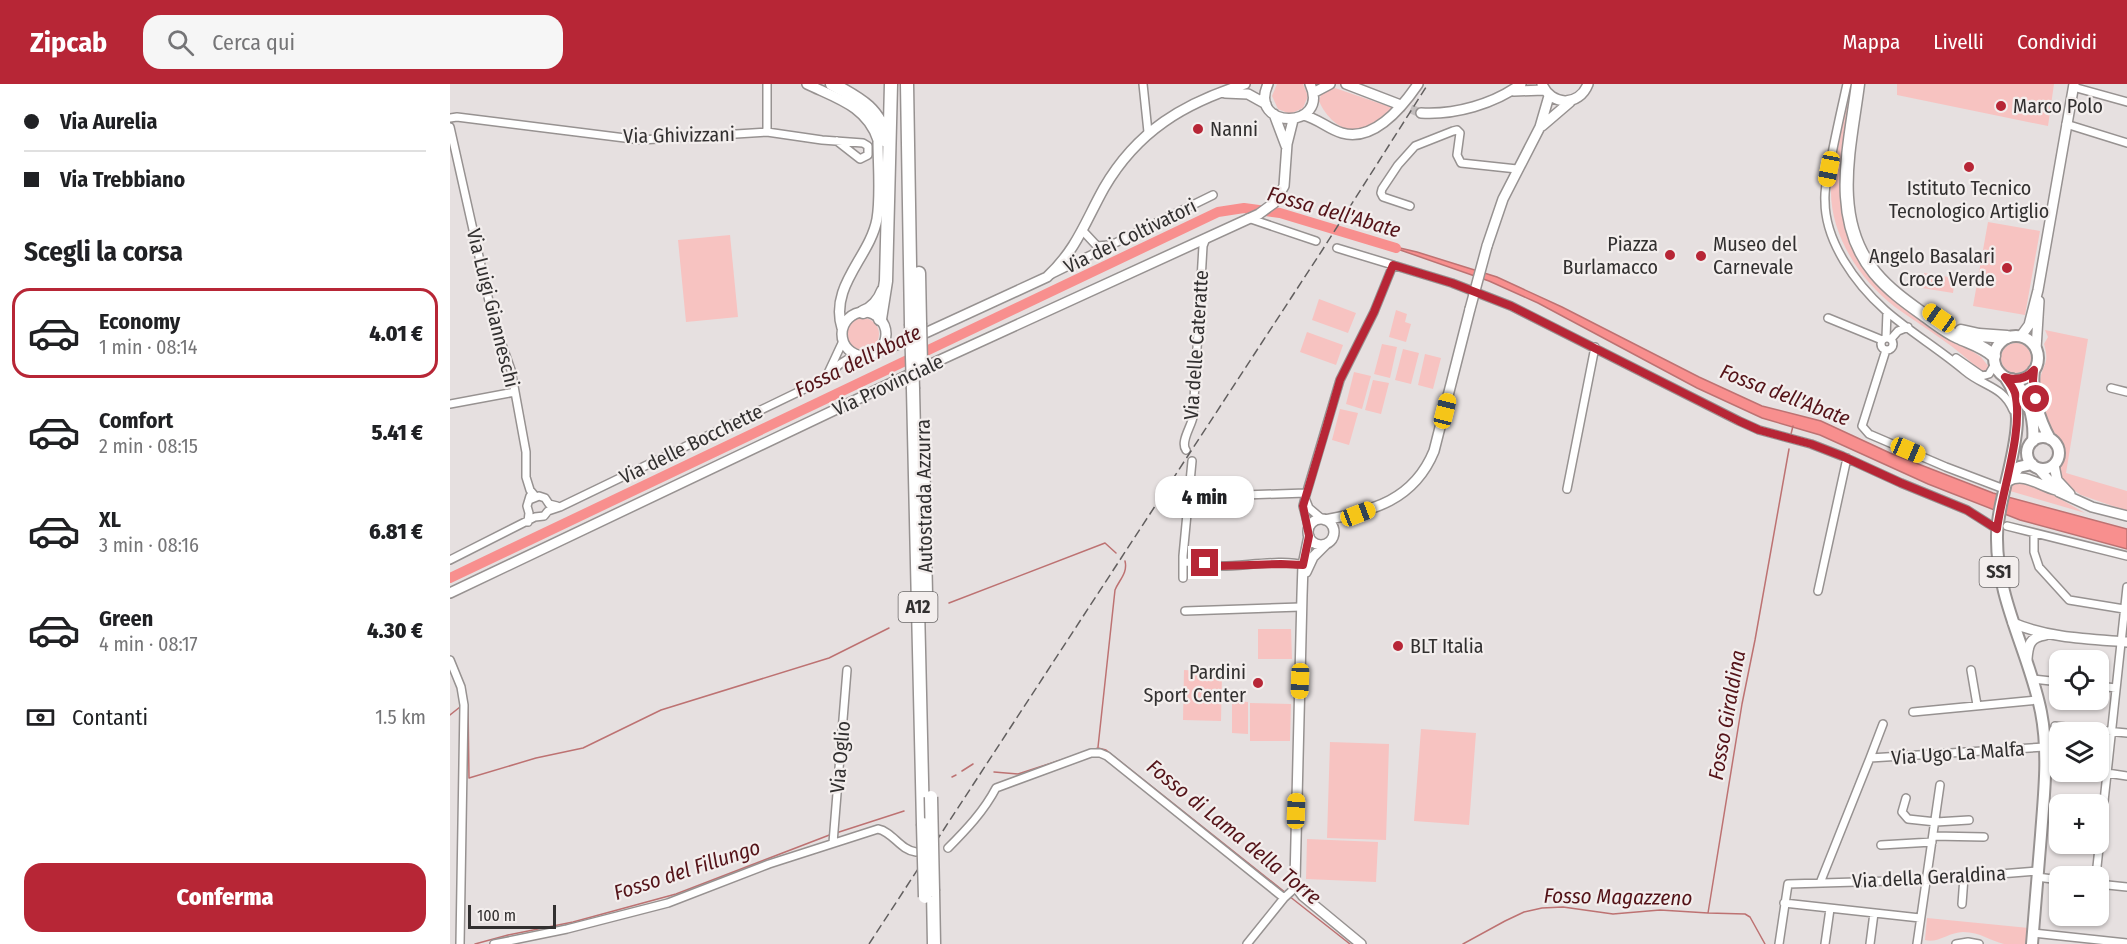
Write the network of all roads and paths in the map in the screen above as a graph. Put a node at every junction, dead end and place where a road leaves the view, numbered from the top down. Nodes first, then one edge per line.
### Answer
1 (767, 84) edge
2 (807, 84) edge
3 (832, 84) edge
4 (891, 84) edge
5 (907, 84) edge
6 (916, 84) edge
7 (1143, 84) edge
8 (1245, 84) edge
9 (1268, 84) edge
10 (1330, 84) edge
11 (1346, 84) edge
12 (1418, 84) edge
13 (1521, 84) edge
14 (1588, 84) edge
15 (1847, 84) edge
16 (1858, 84) edge
17 (1864, 84) edge
18 (2074, 85) edge
19 (1545, 90) edge
20 (1512, 91) junction
21 (1223, 93) junction
22 (1312, 93) edge
23 (1572, 101) junction
24 (2127, 102) edge
25 (1266, 104) junction
26 (1398, 104) tunnel mouth
27 (1421, 113) tunnel mouth
28 (1274, 114) junction
29 (1145, 115) junction
30 (1303, 115) junction
31 (450, 118) edge
32 (1293, 120) junction
33 (1162, 122) junction
34 (2066, 124) junction
35 (1331, 126) junction
36 (450, 127) edge
37 (1540, 128) junction
38 (767, 132) junction
39 (1148, 132) junction
40 (837, 141) dead end
41 (2127, 143) edge
42 (1287, 149) junction
43 (889, 155) junction
44 (1517, 169) junction
45 (1213, 195) dead end
46 (1410, 206) dead end
47 (1248, 218) junction
48 (1083, 231) junction
49 (1206, 238) junction
50 (1316, 241) dead end
51 (1114, 244) junction
52 (1337, 248) dead end
53 (1393, 265) junction
54 (1047, 277) junction
55 (886, 281) junction
56 (2038, 290) junction
57 (844, 291) junction
58 (860, 312) junction
59 (1887, 312) junction
60 (1828, 318) dead end
61 (916, 323) junction
62 (882, 324) junction
63 (842, 327) junction
64 (1908, 327) junction
65 (2021, 336) junction
66 (2007, 337) junction
67 (1886, 339) junction
68 (843, 341) junction
69 (908, 341) junction
70 (881, 347) junction
71 (1595, 347) junction
72 (1940, 349) junction
73 (2036, 349) junction
74 (856, 354) junction
75 (1994, 360) junction
76 (2034, 370) junction
77 (2008, 378) junction
78 (823, 380) junction
79 (917, 388) junction
80 (2111, 388) dead end
81 (515, 392) junction
82 (2127, 392) edge
83 (450, 402) edge
84 (2017, 420) junction
85 (2050, 439) junction
86 (2033, 441) junction
87 (1186, 450) dead end
88 (1847, 458) junction
89 (1191, 461) dead end
90 (2032, 462) junction
91 (2054, 465) junction
92 (2005, 487) junction
93 (1567, 489) dead end
94 (2056, 490) junction
95 (1188, 492) junction
96 (532, 495) junction
97 (1306, 496) junction
98 (2079, 501) junction
99 (548, 507) junction
100 (1358, 514) junction
101 (532, 515) junction
102 (2127, 516) edge
103 (1323, 520) junction
104 (2001, 525) junction
105 (1309, 533) junction
106 (1334, 534) junction
107 (2034, 534) junction
108 (1326, 544) junction
109 (2127, 556) edge
110 (450, 560) edge
111 (1184, 562) junction
112 (1303, 565) junction
113 (1184, 578) dead end
114 (1303, 579) junction
115 (2127, 587) edge
116 (1818, 591) dead end
117 (450, 593) edge
118 (1301, 607) junction
119 (2124, 609) junction
120 (1185, 611) dead end
121 (2013, 622) junction
122 (2032, 634) junction
123 (2019, 639) junction
124 (2124, 642) edge
125 (450, 660) edge
126 (2026, 661) junction
127 (848, 670) dead end
128 (1971, 670) dead end
129 (2033, 679) junction
130 (2049, 681) edge
131 (2109, 687) edge
132 (2116, 688) junction
133 (2038, 700) junction
134 (1977, 705) junction
135 (1912, 712) dead end
136 (1883, 724) dead end
137 (2109, 732) edge
138 (2112, 732) junction
139 (2127, 733) edge
140 (2045, 747) junction
141 (2109, 757) edge
142 (1870, 758) junction
143 (2109, 773) edge
144 (2127, 776) edge
145 (2106, 782) edge
146 (1940, 785) dead end
147 (1906, 798) dead end
148 (1969, 820) dead end
149 (1936, 822) junction
150 (833, 837) junction
151 (1984, 837) dead end
152 (1933, 839) junction
153 (1881, 845) dead end
154 (948, 848) dead end
155 (916, 852) dead end
156 (2097, 866) edge
157 (2037, 874) junction
158 (1964, 877) junction
159 (2049, 877) edge
160 (1925, 879) junction
161 (1820, 883) junction
162 (2109, 885) edge
163 (2127, 887) edge
164 (1290, 893) junction
165 (929, 894) junction
166 (1784, 903) junction
167 (1962, 904) dead end
168 (1830, 909) junction
169 (1874, 914) junction
170 (1920, 918) junction
171 (2033, 938) edge
172 (460, 944) edge
173 (494, 944) edge
174 (926, 944) edge
175 (934, 944) edge
176 (1247, 944) edge
177 (1361, 944) edge
178 (1779, 944) edge
179 (1825, 944) edge
180 (1870, 944) edge
181 (1917, 944) edge
182 (1956, 944) edge
183 (1979, 944) edge
184 (2127, 944) edge

1 - 38 street
2 - 57 street
3 - 43 highway
4 - 43 highway
5 - 61 highway, Autostrada Azzurra / A12
6 - 61 highway, Autostrada Azzurra / A12
7 - 29 street
8 - 21 street
9 - 25 street
10 - 22 street
11 - 26 street
12 - 35 street
13 - 20 street
14 - 23 street
15 - 59 street
16 - 75 highway
17 - 66 highway
18 - 24 street
18 - 34 street
19 - 20 street
19 - 23 street
19 - 37 street
20 - 27 street
21 - 25 street
21 - 33 street
22 - 30 street
22 - 35 street
23 - 37 street
25 - 28 street, Via Provinciale
28 - 32 street
28 - 42 street, Via Provinciale
29 - 33 street
29 - 39 street
30 - 32 street
30 - 35 street
31 - 38 street, Via Ghivizzani
32 - 42 street, Via Provinciale
33 - 39 street
34 - 41 street
34 - 56 street
36 - 81 street, Via Luigi Gianneschi
37 - 44 street
38 - 40 street, Via Ghivizzani
39 - 48 street
42 - 47 street, Via Provinciale
43 - 55 highway
44 - 46 street
44 - 100 street, bridge
45 - 51 street, Via dei Coltivatori
47 - 49 street, Via Provinciale
47 - 50 street
48 - 51 street
48 - 54 street
49 - 87 street, Via delle Cateratte
49 - 117 street, Via Provinciale
51 - 54 street, Via dei Coltivatori
52 - 53 street
53 - 71 street
53 - 97 street
54 - 69 street
55 - 58 highway
55 - 62 highway
56 - 65 street
56 - 73 street
57 - 58 street
57 - 63 street
58 - 62 street
58 - 63 street
59 - 64 street
59 - 67 street
60 - 67 street
61 - 79 highway, Autostrada Azzurra / A12, bridge
62 - 69 street
62 - 70 street
63 - 68 street
64 - 67 street
64 - 72 street
65 - 66 main road
65 - 73 main road
66 - 75 main road
67 - 92 street
68 - 74 street
68 - 78 street
69 - 70 street
70 - 74 street
71 - 88 street
71 - 93 street
72 - 75 street
72 - 84 street
73 - 76 main road
74 - 78 street, Via delle Bocchette
75 - 77 main road
76 - 77 main road
76 - 85 main road
77 - 84 main road
77 - 86 main road
78 - 99 street, Via delle Bocchette
79 - 165 highway, Autostrada Azzurra / A12, bridge
79 - 165 highway, Autostrada Azzurra / A12, bridge
80 - 82 street
81 - 83 street
81 - 96 street, Via Luigi Gianneschi
84 - 90 main road
84 - 92 main road
85 - 86 main road
85 - 91 main road
86 - 90 main road
88 - 104 street
88 - 116 street
89 - 95 street
90 - 91 main road
90 - 92 main road
90 - 94 street
91 - 98 street
92 - 94 street
92 - 104 main road, SS1
94 - 98 street
95 - 97 street
95 - 111 street
96 - 99 street
96 - 101 street
97 - 103 street
97 - 105 street
98 - 102 street
99 - 101 street, Via delle Bocchette
100 - 103 street
100 - 106 street
101 - 110 street, Via delle Bocchette
103 - 105 street
103 - 106 street
104 - 107 street
104 - 121 main road, SS1
105 - 108 street
105 - 112 street
106 - 108 street
107 - 109 street
107 - 119 street
108 - 114 street
111 - 112 street
111 - 113 street
112 - 114 street
114 - 118 street
115 - 119 street
118 - 120 street
118 - 164 street
119 - 124 street
121 - 122 street
121 - 123 main road, SS1
122 - 123 street
122 - 124 street
122 - 126 street
123 - 126 main road, SS1
124 - 132 street
125 - 172 street
126 - 129 main road, SS1
127 - 150 street, Via Oglio
128 - 134 street
129 - 130 street
129 - 133 main road, SS1
131 - 132 street
132 - 138 street
133 - 134 street
133 - 140 main road, SS1
134 - 135 street
136 - 142 street, Via Ugo La Malfa
137 - 138 street
138 - 139 street
138 - 141 street
140 - 142 street, Via Ugo La Malfa
140 - 157 main road, SS1
142 - 161 street, Via Ugo La Malfa
143 - 144 street
145 - 156 street
146 - 149 street
147 - 149 street
148 - 149 street
149 - 152 street
150 - 155 street
150 - 173 street
151 - 152 street
152 - 153 street
152 - 160 street
154 - 164 street
157 - 158 street, Via della Geraldina
157 - 159 street, Via della Geraldina
157 - 171 main road, SS1
158 - 160 street, Via della Geraldina
158 - 167 street
160 - 161 street, Via della Geraldina
160 - 170 street
161 - 166 street, Via della Geraldina
162 - 163 street
164 - 176 street
164 - 177 street
165 - 174 highway, Autostrada Azzurra / A12
165 - 175 highway, Autostrada Azzurra / A12
166 - 168 street
166 - 178 street
168 - 169 street
168 - 179 street
169 - 170 street
169 - 180 street
170 - 181 street
171 - 184 street
182 - 183 street

